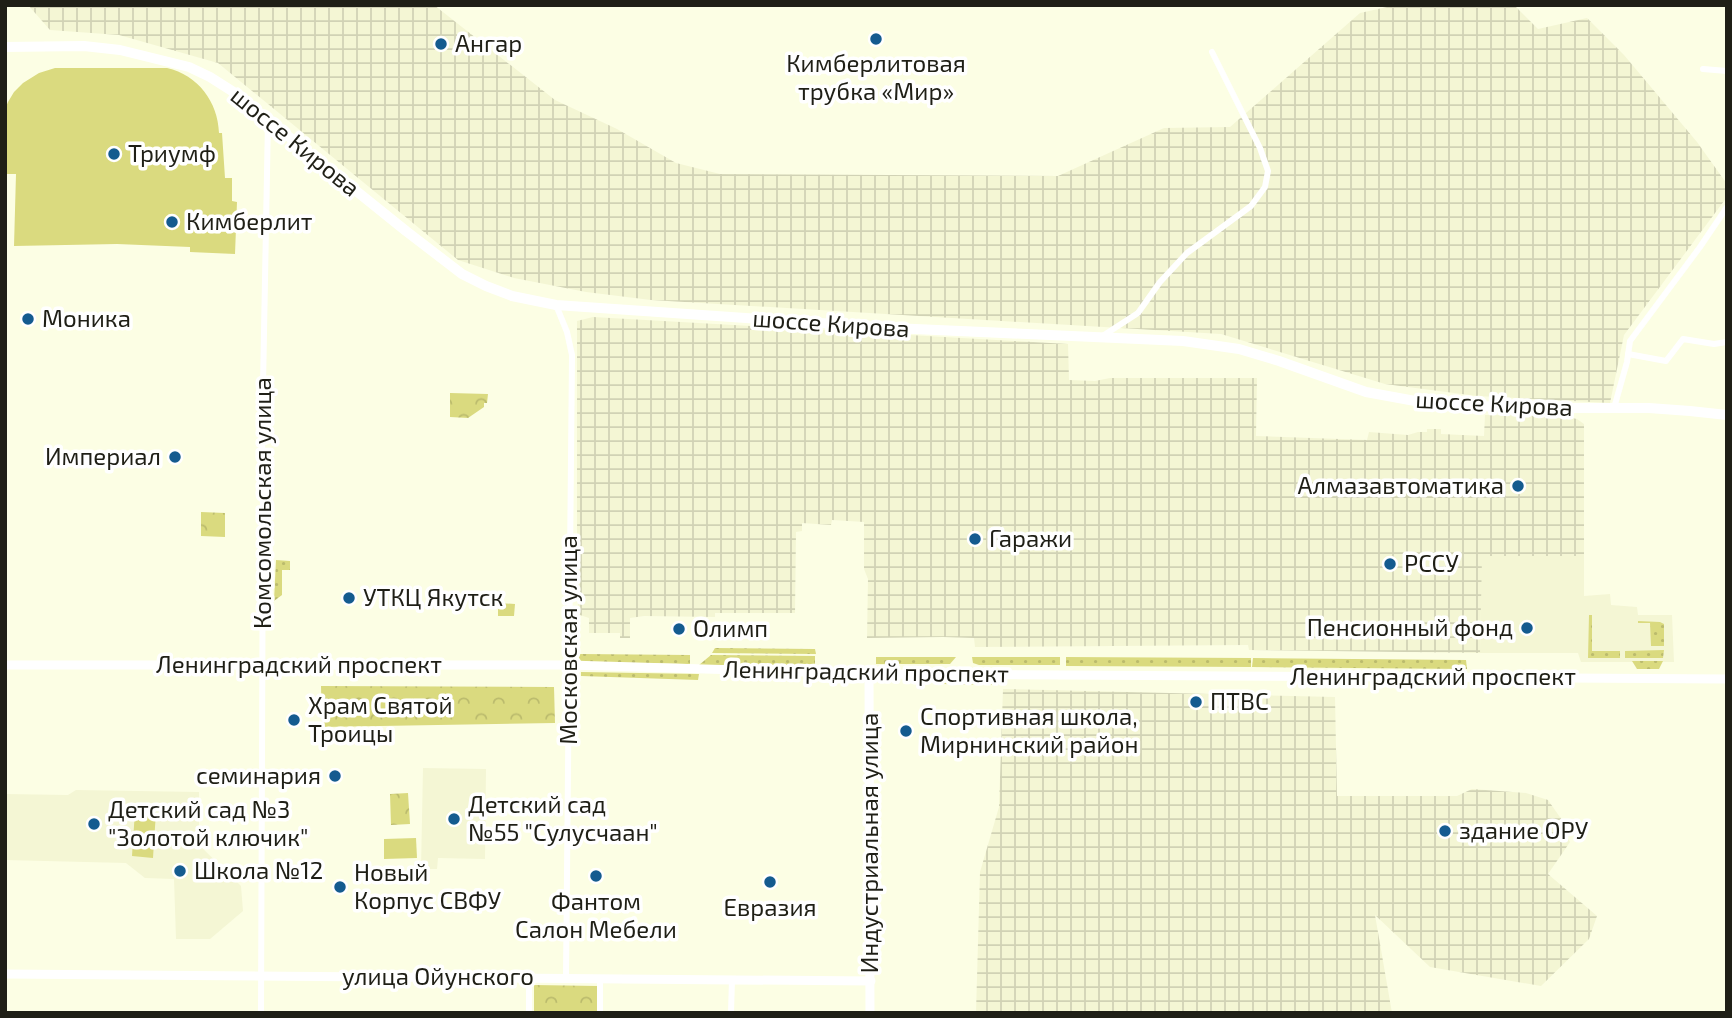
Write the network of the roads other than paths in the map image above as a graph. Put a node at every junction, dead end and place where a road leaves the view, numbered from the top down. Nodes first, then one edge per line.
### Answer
1 (5, 47) edge
2 (1212, 52) dead end
3 (1703, 69) dead end
4 (1727, 71) edge
5 (268, 120) junction
6 (1727, 207) edge
7 (556, 305) junction
8 (1100, 337) junction
9 (1727, 342) edge
10 (1628, 354) junction
11 (1614, 408) junction
12 (1727, 415) edge
13 (262, 664) junction
14 (5, 665) edge
15 (569, 665) junction
16 (869, 674) junction
17 (1727, 679) edge
18 (5, 974) edge
19 (261, 976) junction
20 (529, 978) junction
21 (566, 978) junction
22 (732, 979) junction
23 (600, 980) junction
24 (871, 981) junction
25 (261, 1013) edge
26 (529, 1013) edge
27 (600, 1013) edge
28 (732, 1013) edge
29 (870, 1013) edge

1 - 5 main road, шоссе Кирова
2 - 8 street
3 - 4 street
5 - 7 main road, шоссе Кирова
5 - 13 street, Комсомольская улица
6 - 10 street
7 - 8 main road, шоссе Кирова
7 - 15 street, Московская улица
8 - 11 main road, шоссе Кирова
9 - 10 street
10 - 11 street
11 - 12 main road, шоссе Кирова
13 - 14 main road, Ленинградский проспект
13 - 15 main road, Ленинградский проспект
13 - 19 street, Комсомольская улица
15 - 16 main road, Ленинградский проспект
15 - 21 street, Московская улица
16 - 17 main road, Ленинградский проспект
16 - 24 main road, Индустриальная улица
18 - 19 main road, улица Ойунского
19 - 20 main road, улица Ойунского
19 - 25 street, Комсомольская улица
20 - 21 main road, улица Ойунского
20 - 26 street
21 - 23 main road, улица Ойунского
22 - 23 main road, улица Ойунского
22 - 24 main road, улица Ойунского
22 - 28 street
23 - 27 street
24 - 29 main road, Индустриальная улица

